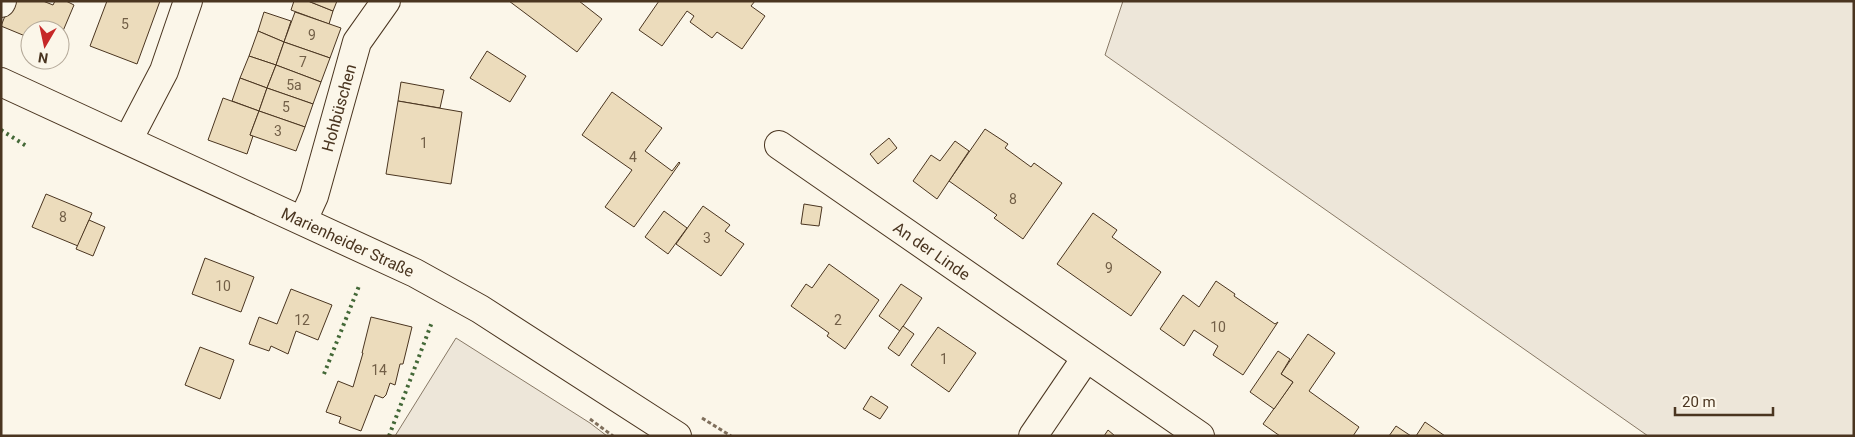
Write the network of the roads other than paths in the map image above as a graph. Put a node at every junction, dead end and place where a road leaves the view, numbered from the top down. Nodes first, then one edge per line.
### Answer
1 (188, 1) edge
2 (386, 1) edge
3 (1, 82) edge
4 (128, 140) junction
5 (779, 145) dead end
6 (303, 220) junction
7 (1086, 358) junction
8 (677, 436) edge
9 (1033, 436) edge
10 (1200, 436) edge

1 - 4 street
2 - 6 street, Hohbüschen
3 - 4 street, Marienheider Straße
4 - 6 street, Marienheider Straße
5 - 7 street, An der Linde
6 - 8 street, Marienheider Straße
7 - 9 street
7 - 10 street, An der Linde

